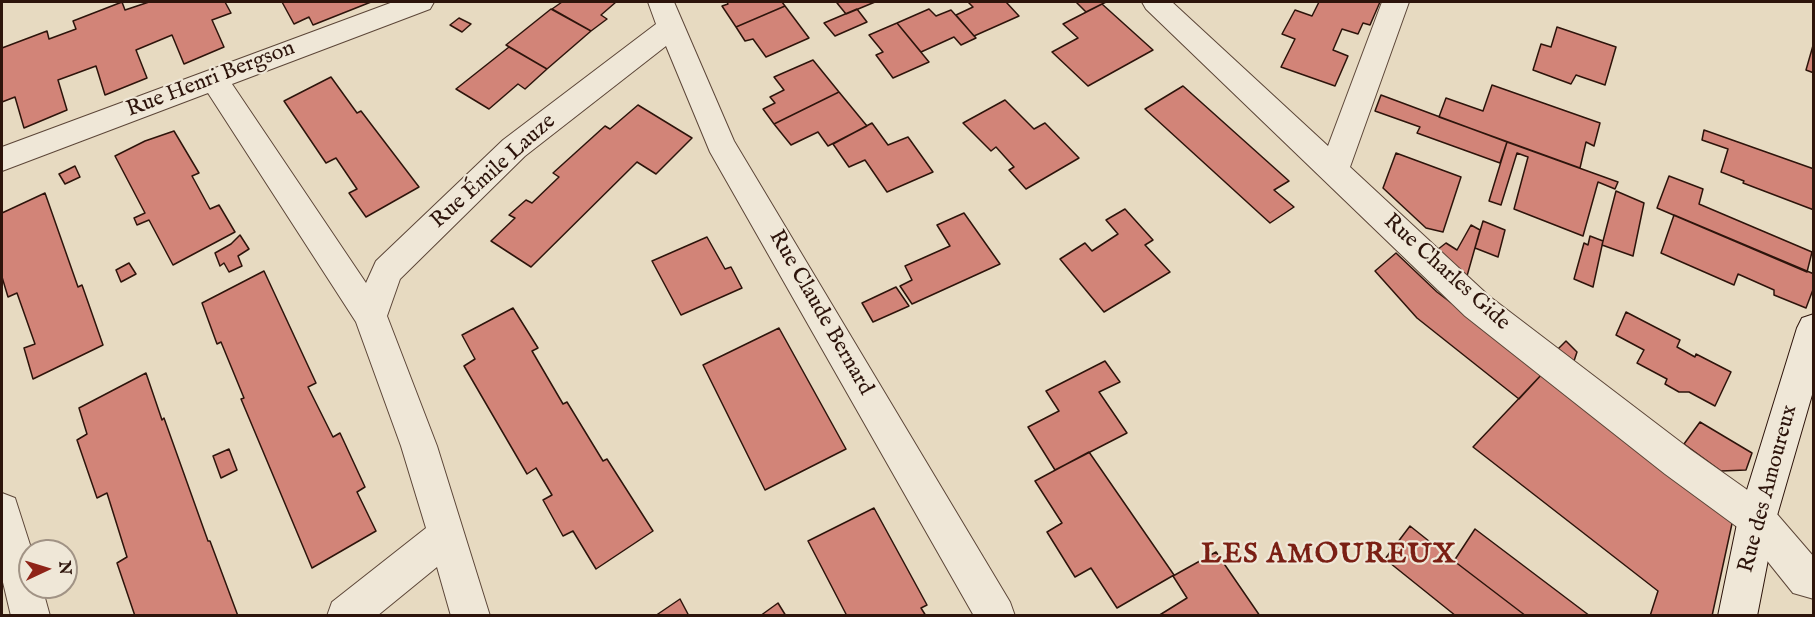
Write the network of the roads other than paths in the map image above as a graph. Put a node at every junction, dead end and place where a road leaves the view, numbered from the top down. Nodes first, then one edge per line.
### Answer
1 (420, 2) edge
2 (1156, 2) edge
3 (1396, 2) edge
4 (666, 14) edge
5 (214, 79) junction
6 (2, 159) edge
7 (1334, 170) junction
8 (370, 316) junction
9 (1814, 328) edge
10 (2, 511) edge
11 (1757, 519) junction
12 (447, 535) junction
13 (1814, 580) edge
14 (31, 615) edge
15 (346, 615) edge
16 (471, 615) edge
17 (996, 615) edge
18 (1737, 615) edge

1 - 5 street, Rue Henri Bergson
2 - 7 street, Rue Charles Gide
3 - 7 street
4 - 8 street, Rue Émile Lauze
4 - 17 street, Rue Claude Bernard
5 - 6 street, Rue Henri Bergson
5 - 8 street
7 - 11 street, Rue Charles Gide
8 - 12 street
9 - 11 street, Rue des Amoureux
10 - 14 street
11 - 13 street, Rue Charles Gide
11 - 18 street, Rue des Amoureux
12 - 15 street
12 - 16 street

